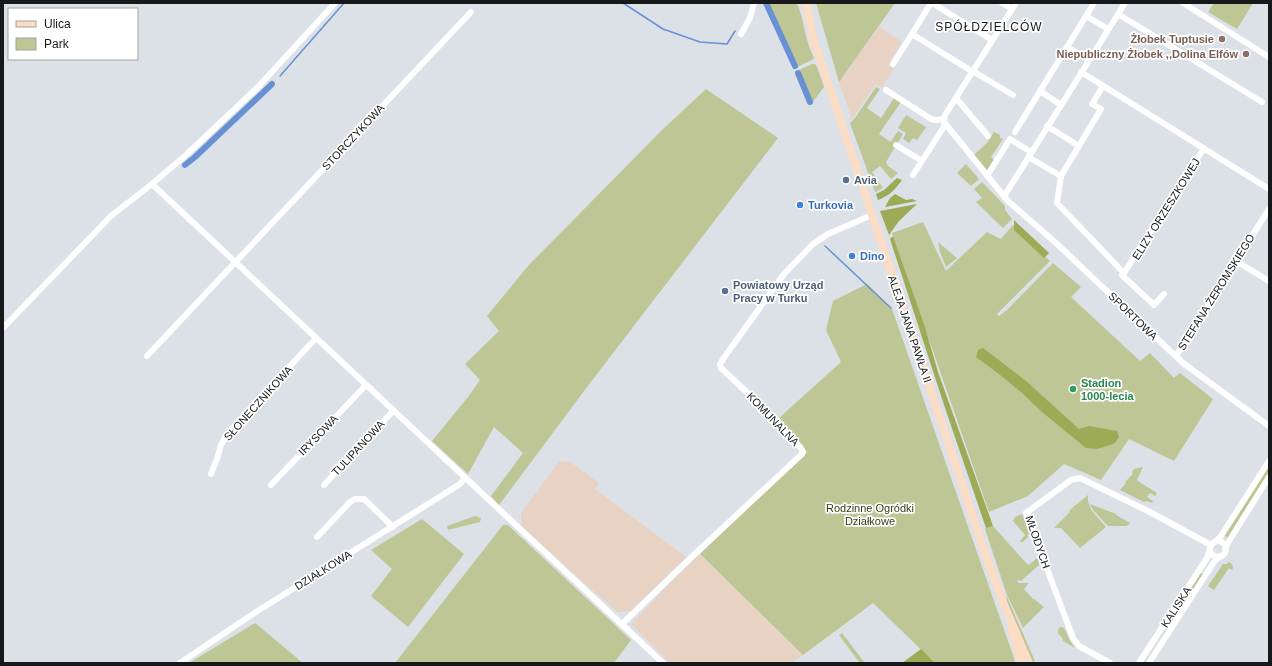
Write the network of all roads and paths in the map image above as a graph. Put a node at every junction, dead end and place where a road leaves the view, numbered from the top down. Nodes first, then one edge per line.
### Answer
1 (335, 3) edge
2 (754, 3) edge
3 (806, 3) edge
4 (931, 3) edge
5 (1002, 3) edge
6 (1016, 3) edge
7 (1094, 3) edge
8 (1125, 3) edge
9 (1183, 3) edge
10 (1193, 6) edge
11 (1012, 9) junction
12 (470, 12) dead end
13 (1118, 14) junction
14 (1086, 16) junction
15 (1108, 29) junction
16 (741, 34) dead end
17 (912, 34) junction
18 (992, 40) junction
19 (1067, 47) junction
20 (1269, 57) edge
21 (1089, 60) junction
22 (893, 64) dead end
23 (973, 72) junction
24 (1081, 72) junction
25 (1103, 86) junction
26 (886, 90) dead end
27 (1040, 91) junction
28 (1013, 95) dead end
29 (956, 98) junction
30 (1262, 102) dead end
31 (1061, 105) junction
32 (944, 122) junction
33 (1047, 126) junction
34 (1014, 132) dead end
35 (988, 136) dead end
36 (896, 145) dead end
37 (1079, 146) junction
38 (1204, 148) junction
39 (1030, 155) junction
40 (922, 161) junction
41 (913, 174) dead end
42 (987, 176) junction
43 (1060, 176) junction
44 (152, 184) junction
45 (1269, 189) edge
46 (1005, 197) junction
47 (1269, 209) edge
48 (872, 215) junction
49 (1236, 261) junction
50 (236, 262) junction
51 (1126, 271) junction
52 (1269, 281) edge
53 (1164, 294) dead end
54 (3, 328) edge
55 (316, 338) junction
56 (147, 356) dead end
57 (1176, 356) junction
58 (366, 385) junction
59 (393, 411) junction
60 (1269, 426) edge
61 (1269, 461) edge
62 (210, 474) dead end
63 (1269, 477) edge
64 (465, 478) junction
65 (271, 485) dead end
66 (324, 485) dead end
67 (393, 527) junction
68 (317, 538) dead end
69 (1212, 545) junction
70 (1225, 549) junction
71 (1220, 556) junction
72 (1005, 607) junction
73 (622, 624) junction
74 (1160, 631) junction
75 (1167, 635) junction
76 (1018, 660) edge
77 (180, 663) edge
78 (663, 663) edge
79 (1029, 663) edge
80 (1110, 663) edge
81 (1139, 663) edge
82 (1149, 663) edge

1 - 44 street
2 - 16 street
3 - 48 main road, ALEJA JANA PAWŁA II
4 - 17 street
4 - 18 street
5 - 11 street
6 - 11 street
7 - 14 street
8 - 13 street
9 - 10 street
10 - 20 street
11 - 18 street
12 - 50 street, STORCZYKOWA
13 - 15 street
13 - 30 street
14 - 15 street
14 - 19 street
15 - 21 street
17 - 22 street
17 - 23 street
18 - 23 street
19 - 21 street
19 - 27 street
21 - 24 street
23 - 28 street
23 - 29 street
24 - 25 street
24 - 31 street
25 - 37 street
25 - 38 street
26 - 32 street
27 - 31 street
27 - 34 street
29 - 32 street
29 - 35 street
31 - 33 street
32 - 40 street
32 - 42 street
33 - 37 street
33 - 39 street
36 - 40 street
37 - 43 street
38 - 45 street
38 - 51 street, ELIZY ORZESZKOWEJ
39 - 42 street
39 - 43 street
39 - 46 street
40 - 41 street
42 - 46 street
43 - 51 street
44 - 50 street
44 - 54 street
46 - 57 street, SPORTOWA
47 - 49 street, STEFANA ŻEROMSKIEGO
48 - 72 main road, ALEJA JANA PAWŁA II
48 - 73 street, KOMUNALNA
49 - 52 street
49 - 57 street, STEFANA ŻEROMSKIEGO
50 - 55 street
50 - 56 street, STORCZYKOWA
51 - 53 street
55 - 58 street
55 - 62 street, SŁONECZNIKOWA
57 - 60 street, SPORTOWA
58 - 59 street
58 - 65 street, IRYSOWA
59 - 64 street
59 - 66 street, TULIPANOWA
61 - 69 street, KALISKA
63 - 70 street
64 - 67 street, DZIAŁKOWA
64 - 73 street
67 - 68 street
67 - 77 street, DZIAŁKOWA
69 - 70 street
69 - 71 street
69 - 74 street, KALISKA
69 - 80 street, MŁODYCH
70 - 71 street
71 - 75 street, KALISKA
72 - 76 main road, ALEJA JANA PAWŁA II
72 - 79 main road, ALEJA JANA PAWŁA II
73 - 78 street
74 - 75 street
74 - 81 street, KALISKA
75 - 82 street, KALISKA

